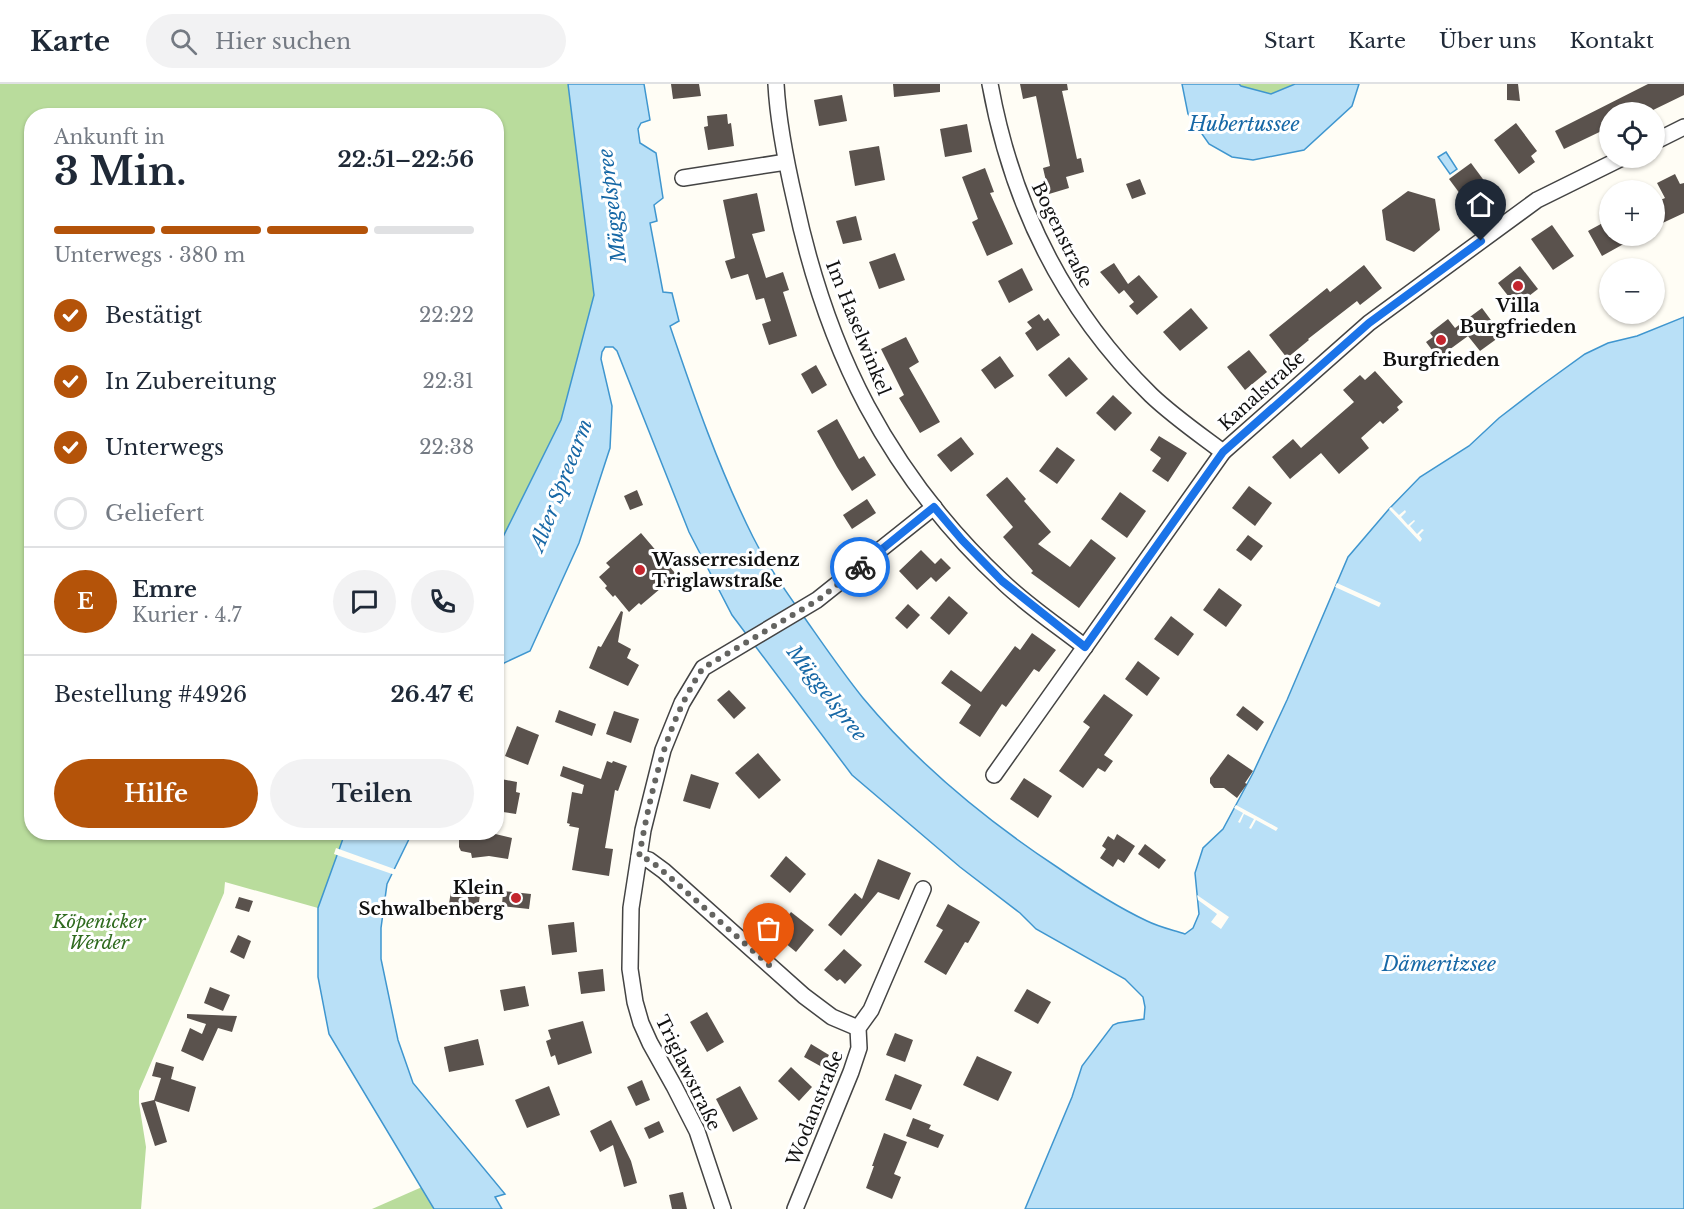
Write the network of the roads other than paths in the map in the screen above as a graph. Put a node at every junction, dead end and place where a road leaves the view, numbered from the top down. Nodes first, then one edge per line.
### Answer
1 (776, 84) edge
2 (990, 84) edge
3 (1684, 127) edge
4 (1665, 136) edge
5 (786, 162) junction
6 (1602, 168) edge
7 (682, 178) dead end
8 (1223, 452) junction
9 (934, 507) junction
10 (1085, 647) junction
11 (994, 775) dead end
12 (639, 857) junction
13 (923, 889) dead end
14 (858, 1028) junction
15 (723, 1209) edge
16 (795, 1209) edge

1 - 5 street, Im Haselwinkel
2 - 8 street, Bogenstraße
3 - 4 street
5 - 7 street
5 - 9 street, Im Haselwinkel
6 - 8 street, Kanalstraße
8 - 10 street, Kanalstraße
9 - 10 street, Im Haselwinkel
9 - 12 street, Triglawstraße
10 - 11 street, Kanalstraße
12 - 14 street
12 - 15 street, Triglawstraße
13 - 14 street, Wodanstraße
14 - 16 street, Wodanstraße

